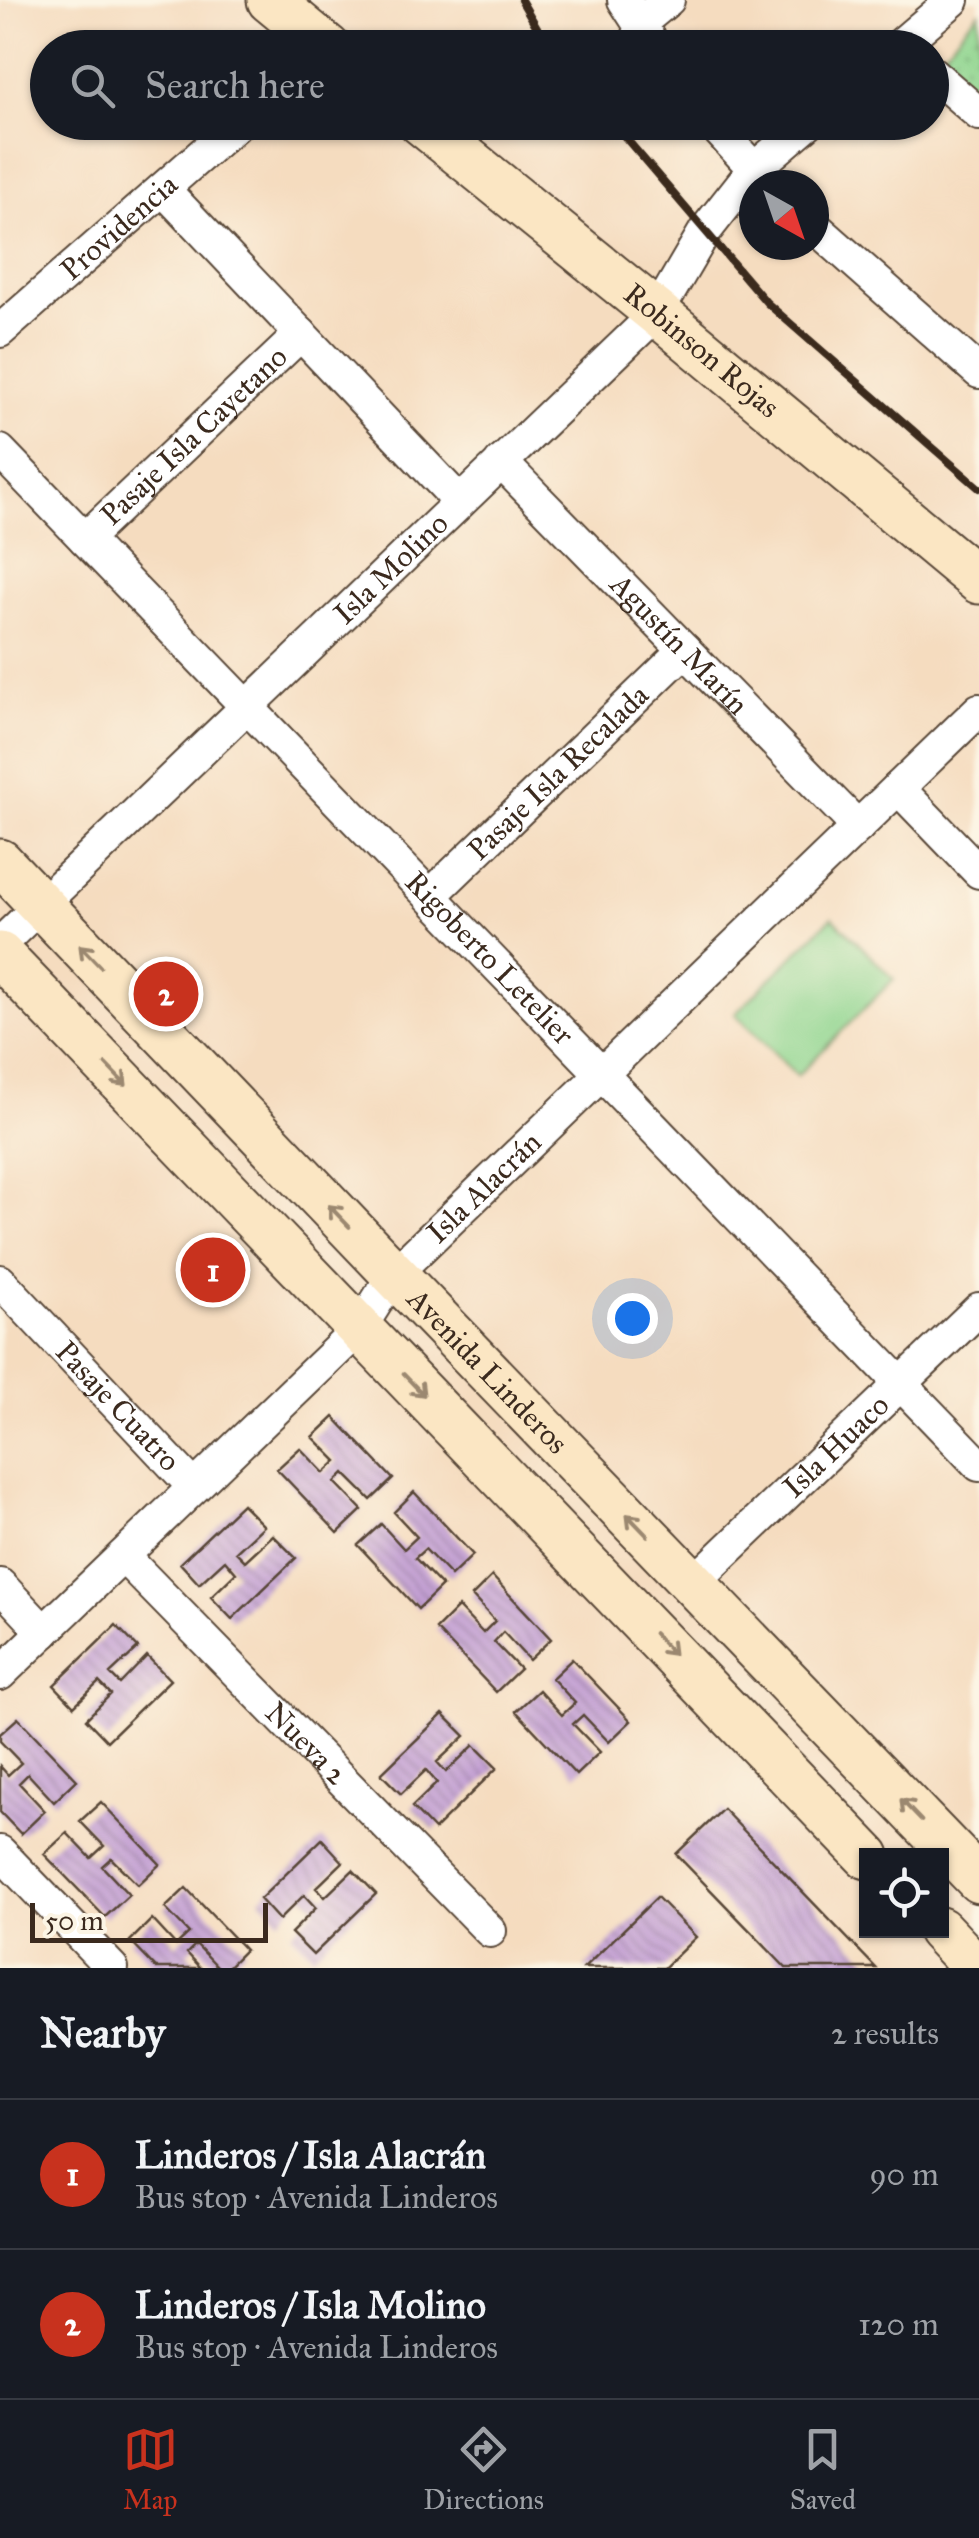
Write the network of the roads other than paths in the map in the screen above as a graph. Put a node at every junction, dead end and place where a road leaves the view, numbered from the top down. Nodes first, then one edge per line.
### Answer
1 (270, 0) edge
2 (668, 0) edge
3 (953, 0) edge
4 (639, 24) edge
5 (306, 30) edge
6 (919, 30) edge
7 (949, 88) edge
8 (979, 114) edge
9 (219, 140) edge
10 (443, 140) edge
11 (727, 140) edge
12 (793, 140) edge
13 (755, 170) edge
14 (767, 170) edge
15 (163, 189) junction
16 (739, 199) edge
17 (829, 239) edge
18 (657, 313) junction
19 (0, 332) edge
20 (301, 334) junction
21 (979, 372) edge
22 (0, 451) edge
23 (502, 462) junction
24 (460, 502) junction
25 (85, 539) junction
26 (979, 581) edge
27 (685, 650) junction
28 (247, 707) junction
29 (979, 710) edge
30 (898, 788) junction
31 (858, 827) junction
32 (0, 862) edge
33 (979, 872) edge
34 (430, 896) junction
35 (42, 905) junction
36 (0, 944) edge
37 (0, 955) edge
38 (602, 1074) junction
39 (394, 1274) junction
40 (0, 1281) edge
41 (979, 1309) edge
42 (360, 1328) junction
43 (901, 1384) junction
44 (979, 1465) edge
45 (194, 1487) junction
46 (123, 1556) junction
47 (693, 1583) junction
48 (0, 1585) edge
49 (44, 1632) junction
50 (0, 1674) edge
51 (859, 1848) edge
52 (0, 1852) edge
53 (979, 1880) edge
54 (490, 1931) dead end
55 (948, 1938) edge
56 (112, 1968) edge
57 (976, 1968) edge

1 - 5 street
2 - 4 street
3 - 6 street
7 - 8 street
9 - 15 street, Providencia
10 - 18 street, Robinson Rojas
11 - 13 street
12 - 14 street
15 - 19 street, Providencia
15 - 20 street
16 - 18 street, Isla Molino
17 - 21 street
18 - 23 street, Isla Molino
18 - 26 street, Robinson Rojas
20 - 24 street
20 - 25 street, Pasaje Isla Cayetano
22 - 25 street, Rigoberto Letelier
23 - 24 street, Isla Molino
23 - 27 street, Agustín Marín
24 - 28 street, Isla Molino
25 - 28 street, Rigoberto Letelier
27 - 31 street, Agustín Marín
27 - 34 street, Pasaje Isla Recalada
28 - 34 street, Rigoberto Letelier
28 - 35 street, Isla Molino
29 - 30 street, Isla Alacrán
30 - 31 street, Isla Alacrán
30 - 33 street
31 - 38 street, Isla Alacrán
32 - 35 street, Avenida Linderos
34 - 38 street, Rigoberto Letelier
35 - 36 street, Isla Molino
39 -> 35 street, Avenida Linderos
37 -> 42 street, Avenida Linderos
38 - 39 street, Isla Alacrán
38 - 43 street, Rigoberto Letelier
39 - 42 street, Isla Alacrán
47 -> 39 street, Avenida Linderos
40 - 45 street, Pasaje Cuatro
41 - 43 street, Isla Huaco
42 - 45 street, Isla Alacrán
42 -> 51 street, Avenida Linderos
43 - 44 street, Rigoberto Letelier
43 - 47 street, Isla Huaco
45 - 46 street, Isla Alacrán
46 - 49 street, Isla Alacrán
46 - 54 street, Nueva 2
53 -> 47 street, Avenida Linderos
48 - 49 street
49 - 50 street, Isla Alacrán
52 - 56 street
55 - 57 street

